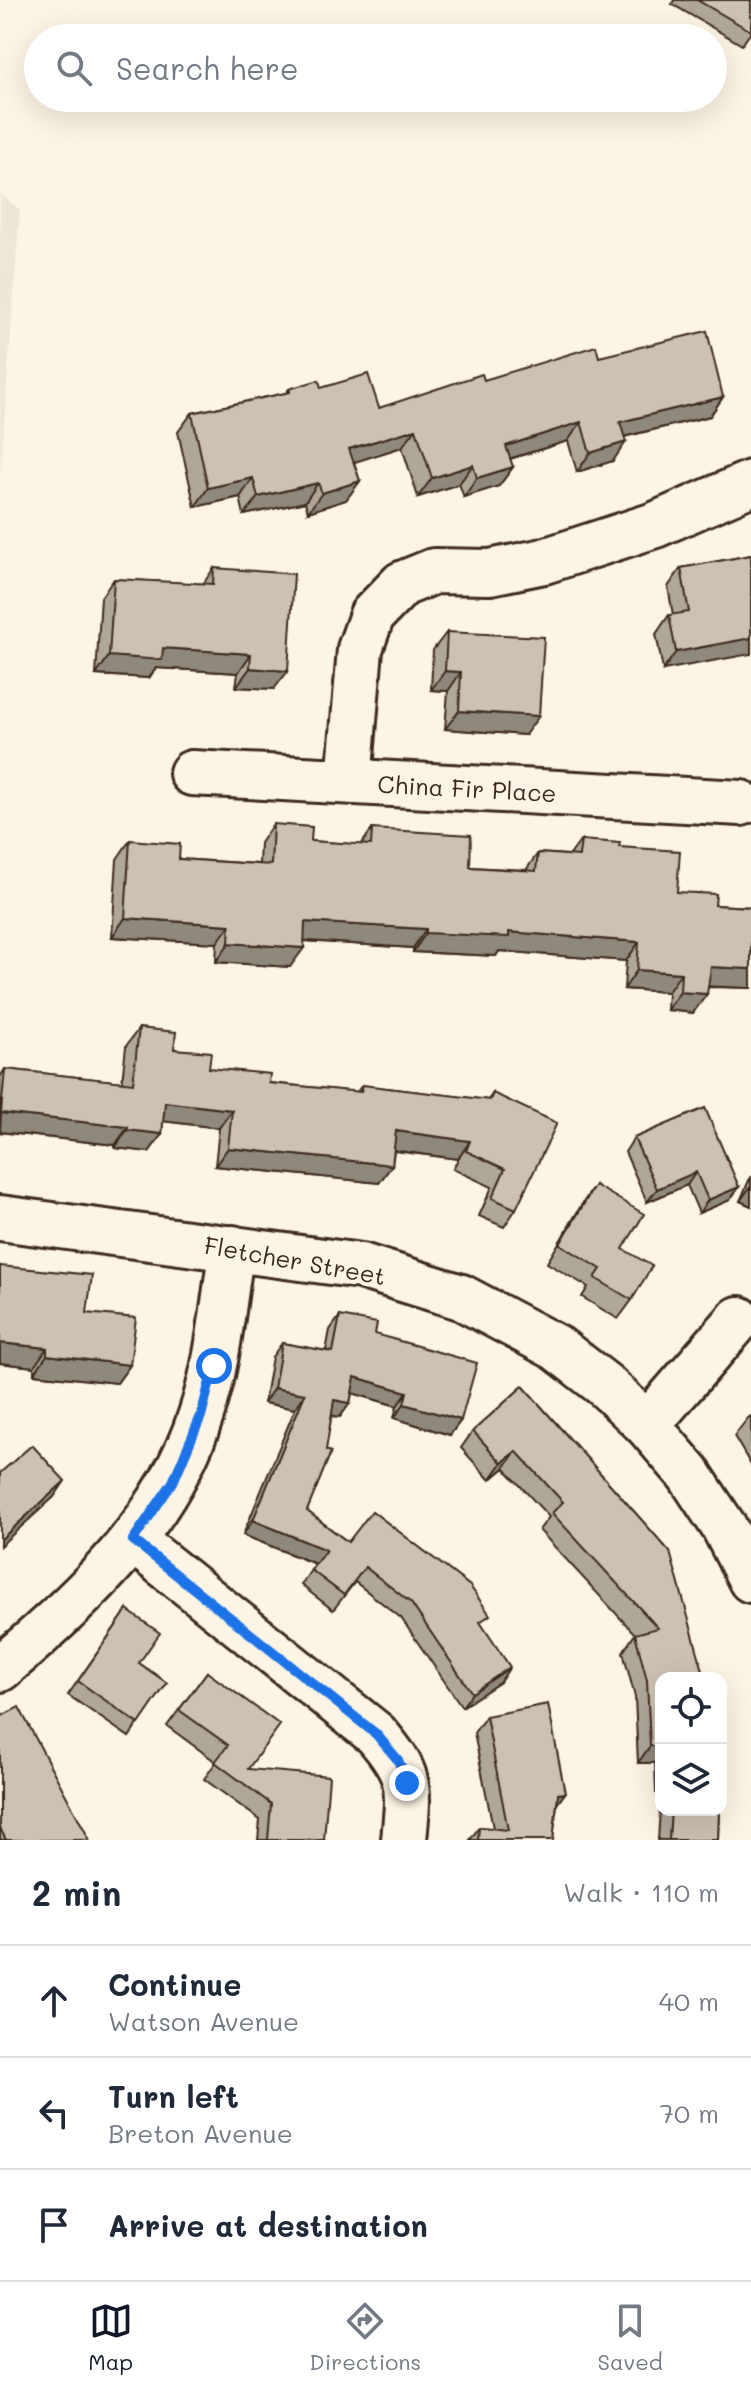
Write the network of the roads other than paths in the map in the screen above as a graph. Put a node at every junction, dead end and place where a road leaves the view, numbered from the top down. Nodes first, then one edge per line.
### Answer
1 (751, 483) edge
2 (192, 773) dead end
3 (349, 781) junction
4 (741, 803) dead end
5 (0, 1218) edge
6 (232, 1248) junction
7 (739, 1319) dead end
8 (647, 1425) junction
9 (133, 1540) junction
10 (751, 1580) edge
11 (0, 1669) edge
12 (404, 1840) edge

1 - 3 street
2 - 3 street, China Fir Place
3 - 4 street, China Fir Place
5 - 6 street, Fletcher Street
6 - 8 street, Fletcher Street
6 - 9 street
7 - 8 street
8 - 10 street, Fletcher Street
9 - 11 street
9 - 12 street

